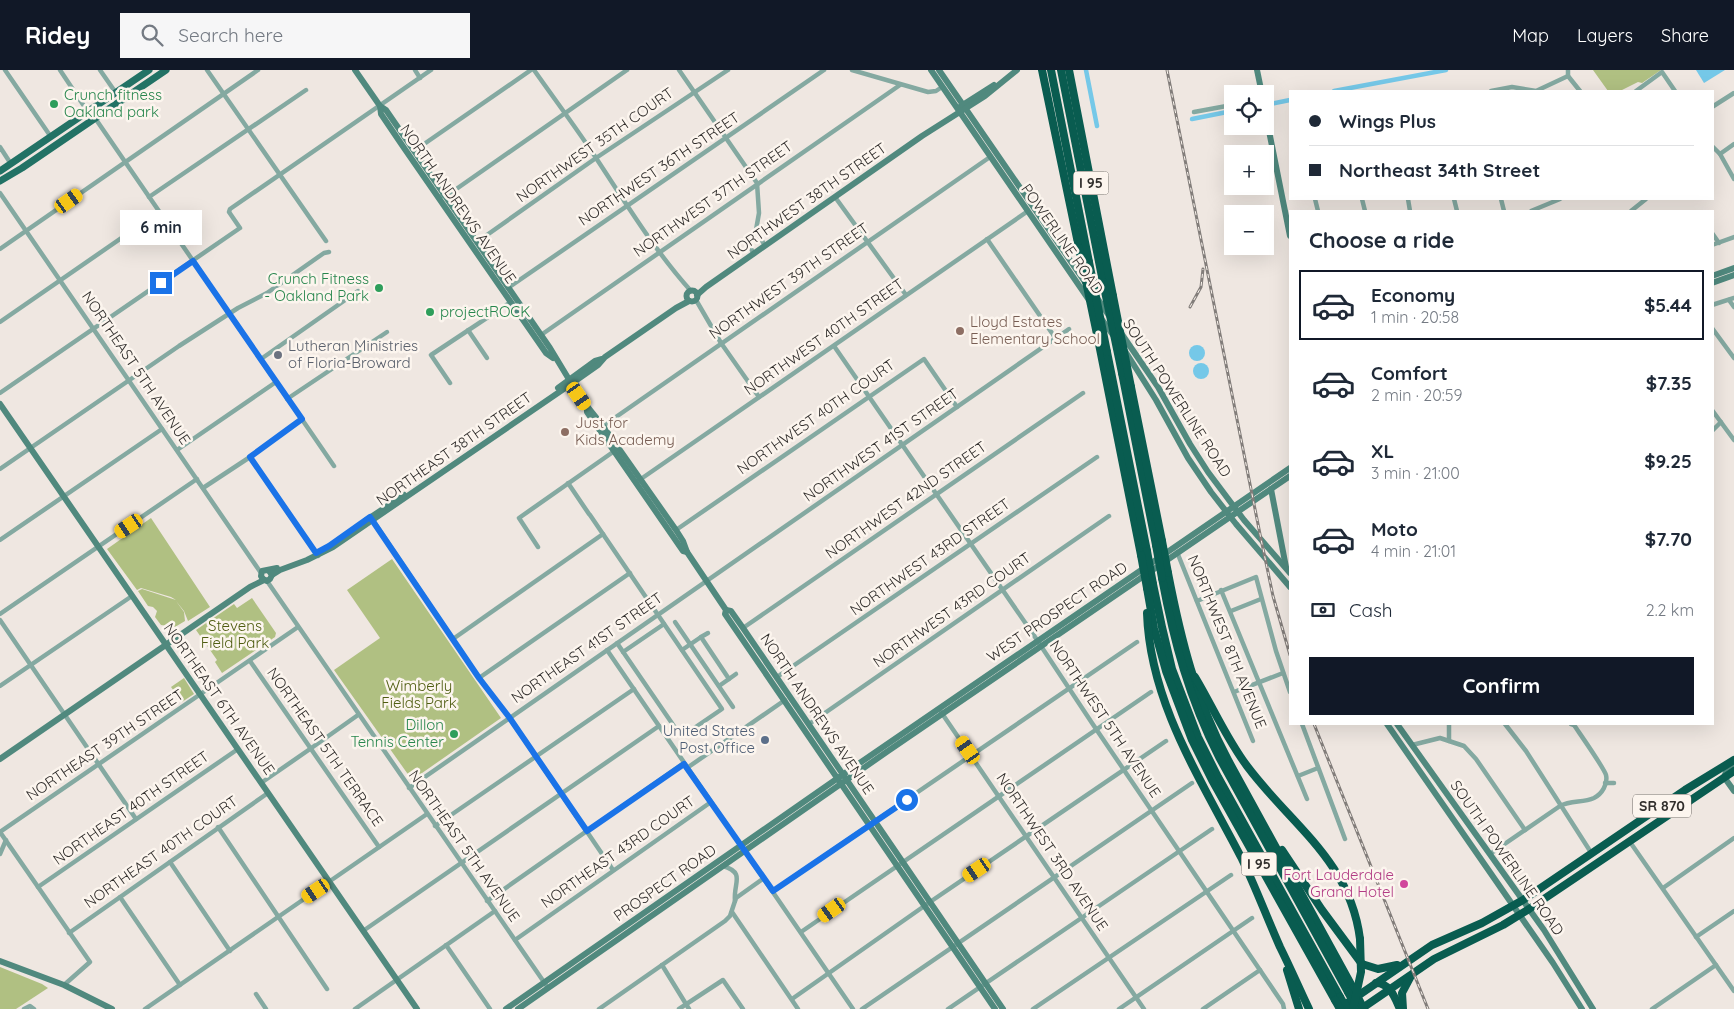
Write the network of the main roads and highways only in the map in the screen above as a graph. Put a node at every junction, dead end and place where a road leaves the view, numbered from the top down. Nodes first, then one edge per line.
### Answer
1 (149, 70) edge
2 (165, 70) edge
3 (356, 70) edge
4 (931, 70) edge
5 (939, 70) edge
6 (1017, 70) edge
7 (1042, 70) edge
8 (1051, 70) edge
9 (1061, 70) edge
10 (1068, 70) edge
11 (1257, 70) edge
12 (1260, 85) edge
13 (100, 104) junction
14 (380, 106) junction
15 (961, 109) junction
16 (95, 118) junction
17 (1270, 135) edge
18 (51, 137) junction
19 (47, 151) junction
20 (1, 171) edge
21 (0, 181) edge
22 (1015, 193) junction
23 (443, 199) junction
24 (1028, 200) junction
25 (1028, 211) junction
26 (1043, 221) junction
27 (1050, 231) joint
28 (1289, 231) edge
29 (1734, 268) edge
30 (1714, 275) edge
31 (1734, 275) edge
32 (1714, 282) edge
33 (500, 286) junction
34 (508, 288) junction
35 (511, 302) junction
36 (520, 305) junction
37 (556, 361) junction
38 (1134, 366) junction
39 (1154, 380) junction
40 (570, 382) junction
41 (0, 404) edge
42 (587, 407) junction
43 (1169, 425) joint
44 (1289, 469) edge
45 (1289, 477) edge
46 (638, 481) junction
47 (1271, 489) junction
48 (1233, 506) junction
49 (1238, 512) junction
50 (1228, 514) junction
51 (1159, 543) junction
52 (687, 552) junction
53 (1144, 553) junction
54 (1288, 570) edge
55 (1165, 576) junction
56 (1150, 586) junction
57 (1289, 586) edge
58 (726, 610) junction
59 (1039, 644) junction
60 (166, 645) junction
61 (1189, 666) junction
62 (768, 675) junction
63 (777, 677) junction
64 (1388, 725) edge
65 (1398, 725) edge
66 (1412, 745) junction
67 (1404, 748) junction
68 (0, 759) edge
69 (1734, 760) edge
70 (1734, 764) edge
71 (1734, 771) edge
72 (1708, 776) junction
73 (1724, 777) junction
74 (842, 779) junction
75 (1734, 791) edge
76 (1660, 820) junction
77 (1263, 824) junction
78 (744, 848) junction
79 (1523, 900) junction
80 (1514, 905) junction
81 (1529, 909) junction
82 (1520, 915) junction
83 (645, 916) junction
84 (1280, 947) junction
85 (0, 961) edge
86 (1406, 962) junction
87 (1413, 972) junction
88 (1376, 983) junction
89 (546, 985) junction
90 (983, 985) junction
91 (1389, 989) junction
92 (1350, 990) junction
93 (1338, 999) junction
94 (112, 1009) edge
95 (417, 1009) edge
96 (506, 1009) edge
97 (518, 1009) edge
98 (995, 1009) edge
99 (1003, 1009) edge
100 (1299, 1009) edge
101 (1309, 1009) edge
102 (1339, 1009) edge
103 (1347, 1009) edge
104 (1353, 1009) edge
105 (1361, 1009) edge
106 (1401, 1009) edge
107 (1582, 1009) edge
108 (1593, 1009) edge

1 - 13 main road
2 - 16 main road
3 - 14 main road, NORTH ANDREWS AVENUE
4 - 15 main road, POWERLINE ROAD
5 - 15 main road, POWERLINE ROAD
6 - 15 main road, NORTHWEST 38TH STREET
7 - 53 highway, I 95, bridge
8 - 53 highway, bridge
9 - 51 highway, bridge
10 - 51 highway, I 95, bridge
11 - 12 main road
13 - 16 main road
13 - 18 main road
14 - 23 main road, NORTH ANDREWS AVENUE
14 - 23 main road, NORTH ANDREWS AVENUE
15 - 22 main road, POWERLINE ROAD
15 - 24 main road, POWERLINE ROAD
15 - 40 main road, NORTHWEST 38TH STREET
16 - 19 main road
17 - 28 main road
18 - 19 main road
18 - 20 main road
19 - 21 main road
22 - 24 main road
22 - 25 main road, POWERLINE ROAD
23 - 33 main road, NORTH ANDREWS AVENUE
23 - 34 main road, NORTH ANDREWS AVENUE
24 - 26 main road, POWERLINE ROAD
25 - 26 main road
25 - 38 main road, POWERLINE ROAD
26 - 27 main road, POWERLINE ROAD
27 - 39 main road, SOUTH POWERLINE ROAD
29 - 30 main road
31 - 32 main road
33 - 34 main road
33 - 35 main road, NORTH ANDREWS AVENUE
34 - 36 main road, NORTH ANDREWS AVENUE
35 - 36 main road
35 - 37 main road, NORTH ANDREWS AVENUE
36 - 37 main road, NORTH ANDREWS AVENUE
37 - 40 main road, NORTH ANDREWS AVENUE
38 - 39 main road
38 - 43 main road, POWERLINE ROAD
39 - 48 main road, SOUTH POWERLINE ROAD
40 - 42 main road, NORTH ANDREWS AVENUE
40 - 60 main road, NORTHEAST 38TH STREET
41 - 60 main road, NORTHEAST 6TH AVENUE
42 - 46 main road, NORTH ANDREWS AVENUE
42 - 46 main road, NORTH ANDREWS AVENUE
43 - 50 main road, SOUTH POWERLINE ROAD
44 - 48 main road, WEST PROSPECT ROAD
45 - 47 main road, WEST PROSPECT ROAD
46 - 52 main road, NORTH ANDREWS AVENUE
46 - 52 main road, NORTH ANDREWS AVENUE
47 - 49 main road, WEST PROSPECT ROAD
47 - 54 main road
48 - 49 main road, SOUTH POWERLINE ROAD
48 - 50 main road, WEST PROSPECT ROAD
49 - 50 main road, WEST PROSPECT ROAD
49 - 54 main road, SOUTH POWERLINE ROAD
50 - 57 main road, SOUTH POWERLINE ROAD
50 - 59 main road, WEST PROSPECT ROAD
50 - 59 main road, WEST PROSPECT ROAD
51 - 55 highway, bridge
52 - 58 main road, NORTH ANDREWS AVENUE
53 - 56 highway, I 95, bridge
55 - 61 highway, I 95
55 - 92 highway
56 - 84 highway
56 - 93 highway, I 95
58 - 62 main road, NORTH ANDREWS AVENUE
58 - 63 main road, NORTH ANDREWS AVENUE
59 - 74 main road, WEST PROSPECT ROAD
60 - 68 main road, NORTHEAST 38TH STREET
60 - 95 main road, NORTHEAST 6TH AVENUE
61 - 77 highway, I 95
61 - 104 highway, bridge
62 - 63 main road
62 - 74 main road, NORTH ANDREWS AVENUE
63 - 74 main road, NORTH ANDREWS AVENUE
64 - 67 main road, SOUTH POWERLINE ROAD
65 - 66 main road, SOUTH POWERLINE ROAD
66 - 67 main road
66 - 79 main road, SOUTH POWERLINE ROAD
67 - 80 main road, SOUTH POWERLINE ROAD
69 - 72 highway, SR 870
70 - 73 main road
71 - 73 highway, SR 870
72 - 76 highway
72 - 79 highway, SR 870
73 - 75 main road
73 - 76 highway, SR 870
74 - 78 main road, PROSPECT ROAD
74 - 90 main road, NORTH ANDREWS AVENUE
76 - 81 highway, SR 870
77 - 86 highway
77 - 92 highway, I 95
78 - 83 main road, PROSPECT ROAD
78 - 83 main road, PROSPECT ROAD
79 - 80 highway, SR 870
79 - 81 main road, SOUTH POWERLINE ROAD
80 - 82 main road, SOUTH POWERLINE ROAD
80 - 86 highway, SR 870
81 - 82 highway, SR 870
81 - 108 main road, SOUTH POWERLINE ROAD
82 - 87 highway, SR 870
82 - 107 main road, SOUTH POWERLINE ROAD
83 - 89 main road, PROSPECT ROAD
84 - 100 highway
84 - 101 highway
85 - 94 main road
86 - 88 highway, SR 870
87 - 91 highway, SR 870
87 - 106 highway
88 - 91 highway
88 - 102 highway, SR 870
89 - 96 main road, PROSPECT ROAD
89 - 97 main road, PROSPECT ROAD
90 - 98 main road, NORTH ANDREWS AVENUE
90 - 99 main road, NORTH ANDREWS AVENUE
91 - 105 highway, SR 870
91 - 106 highway
92 - 105 highway, I 95, bridge
93 - 102 highway, I 95, bridge
93 - 103 highway, bridge

